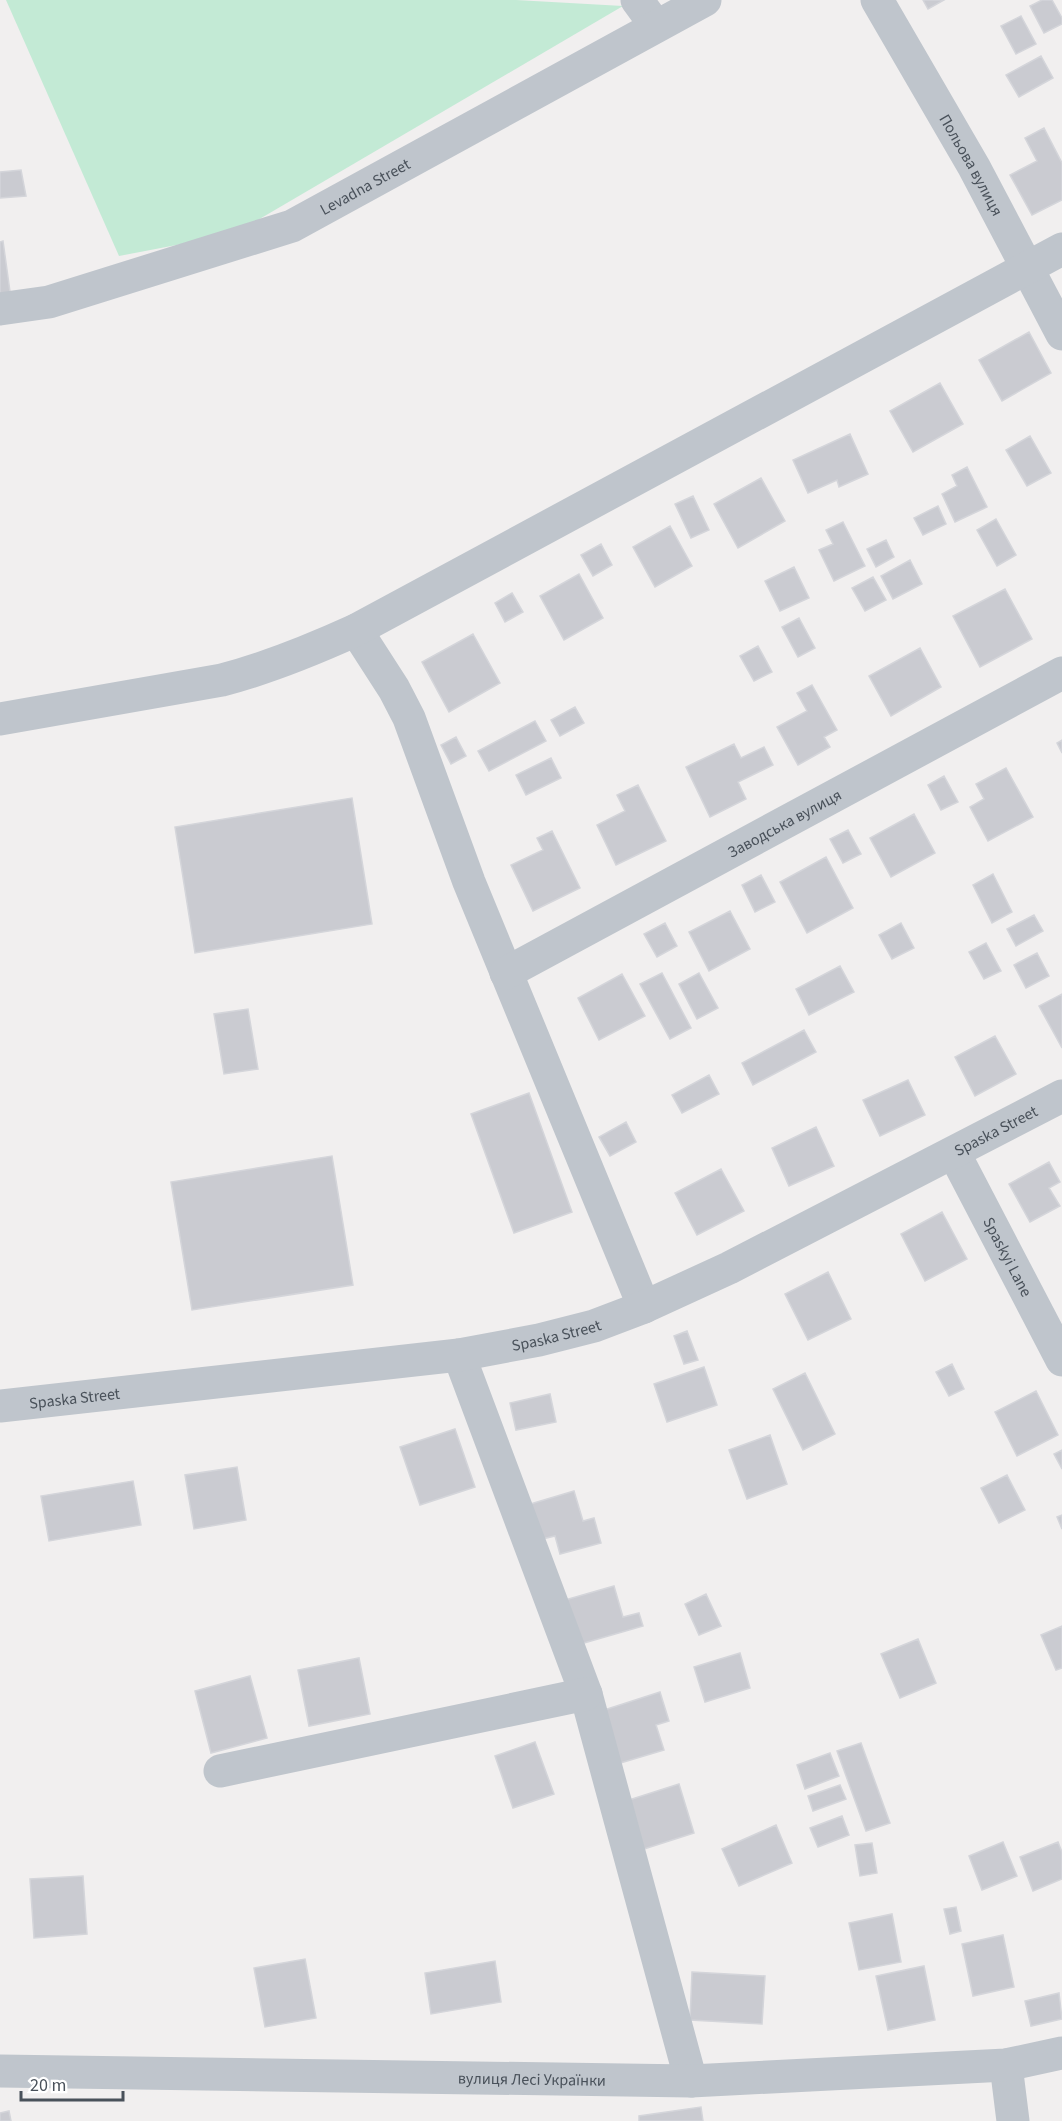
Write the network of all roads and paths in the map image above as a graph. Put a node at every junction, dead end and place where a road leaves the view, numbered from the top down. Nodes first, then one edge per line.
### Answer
1 (637, 0) edge
2 (705, 0) edge
3 (877, 0) edge
4 (656, 26) junction
5 (1062, 249) edge
6 (1026, 268) junction
7 (0, 309) edge
8 (1062, 334) edge
9 (356, 630) junction
10 (1062, 673) edge
11 (0, 719) edge
12 (506, 973) junction
13 (1062, 1096) edge
14 (954, 1153) junction
15 (644, 1307) junction
16 (459, 1355) junction
17 (1062, 1360) edge
18 (0, 1406) edge
19 (586, 1694) junction
20 (220, 1771) dead end
21 (1062, 2053) edge
22 (1006, 2065) junction
23 (0, 2072) edge
24 (691, 2081) junction
25 (1013, 2121) edge

1 - 4 street
2 - 4 street, Levadna Street
3 - 6 street, Польова вулиця
4 - 7 street, Levadna Street
5 - 6 street
6 - 8 street, Польова вулиця
6 - 9 street
9 - 11 street
9 - 12 street
10 - 12 street, Заводська вулиця
12 - 15 street
13 - 14 street, Spaska Street
14 - 15 street, Spaska Street
14 - 17 street, Spaskyi Lane
15 - 16 street, Spaska Street
16 - 18 street, Spaska Street
16 - 19 street
19 - 20 street
19 - 24 street
21 - 22 street, вулиця Лесі Українки
22 - 24 street, вулиця Лесі Українки
22 - 25 street
23 - 24 street, вулиця Лесі Українки

